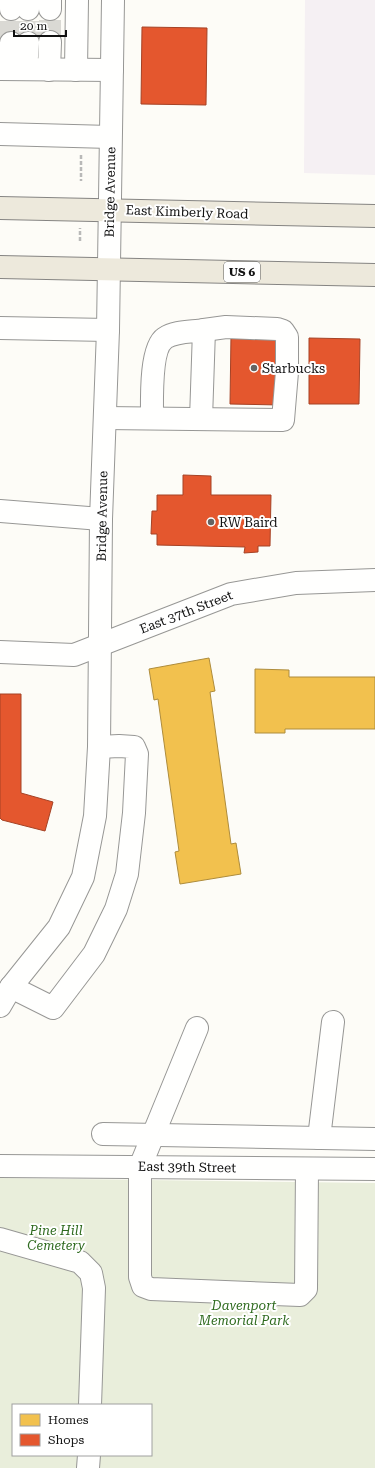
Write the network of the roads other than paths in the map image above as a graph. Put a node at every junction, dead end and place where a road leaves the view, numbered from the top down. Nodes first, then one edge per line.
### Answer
1 (76, 0) edge
2 (114, 0) edge
3 (50, 42) tunnel mouth
4 (19, 43) tunnel mouth
5 (12, 69) edge
6 (49, 70) junction
7 (76, 70) junction
8 (112, 70) junction
9 (0, 134) edge
10 (110, 137) junction
11 (0, 208) edge
12 (110, 210) junction
13 (375, 216) edge
14 (0, 267) edge
15 (108, 268) junction
16 (375, 275) edge
17 (0, 328) edge
18 (108, 330) junction
19 (204, 330) junction
20 (105, 418) junction
21 (152, 418) junction
22 (201, 419) junction
23 (0, 511) edge
24 (101, 518) junction
25 (375, 580) edge
26 (100, 645) junction
27 (0, 652) edge
28 (99, 748) junction
29 (11, 987) junction
30 (0, 1006) edge
31 (332, 1022) dead end
32 (197, 1028) dead end
33 (103, 1134) dead end
34 (153, 1135) junction
35 (319, 1138) junction
36 (375, 1139) edge
37 (0, 1166) edge
38 (140, 1167) junction
39 (307, 1169) junction
40 (375, 1169) edge
41 (0, 1240) edge
42 (90, 1404) edge
43 (88, 1456) edge
44 (88, 1468) edge

1 - 7 street
2 - 8 street, Bridge Avenue
3 - 6 street
4 - 5 street
5 - 6 street
6 - 7 street
7 - 8 street
8 - 10 street, Bridge Avenue
9 - 10 street
10 - 12 street, Bridge Avenue
11 - 12 main road, East Kimberly Road
12 - 13 main road, East Kimberly Road
12 - 15 street, Bridge Avenue
14 - 15 main road, US 6
15 - 16 main road, US 6
15 - 18 street, Bridge Avenue
17 - 18 street
18 - 20 street, Bridge Avenue
19 - 21 street
19 - 22 street
19 - 22 street
20 - 21 street
20 - 24 street, Bridge Avenue
21 - 22 street
23 - 24 street
24 - 26 street, Bridge Avenue
25 - 26 street, East 37th Street
26 - 27 street, East 37th Street
26 - 28 street, Bridge Avenue
28 - 29 street, Bridge Avenue
28 - 29 street
29 - 30 street, Bridge Avenue
31 - 35 street
32 - 34 street
33 - 34 street
34 - 35 street
34 - 38 street
35 - 36 street
37 - 38 street, East 39th Street
38 - 39 street, East 39th Street
38 - 39 street
39 - 40 street, East 39th Street
41 - 42 street
43 - 44 street

